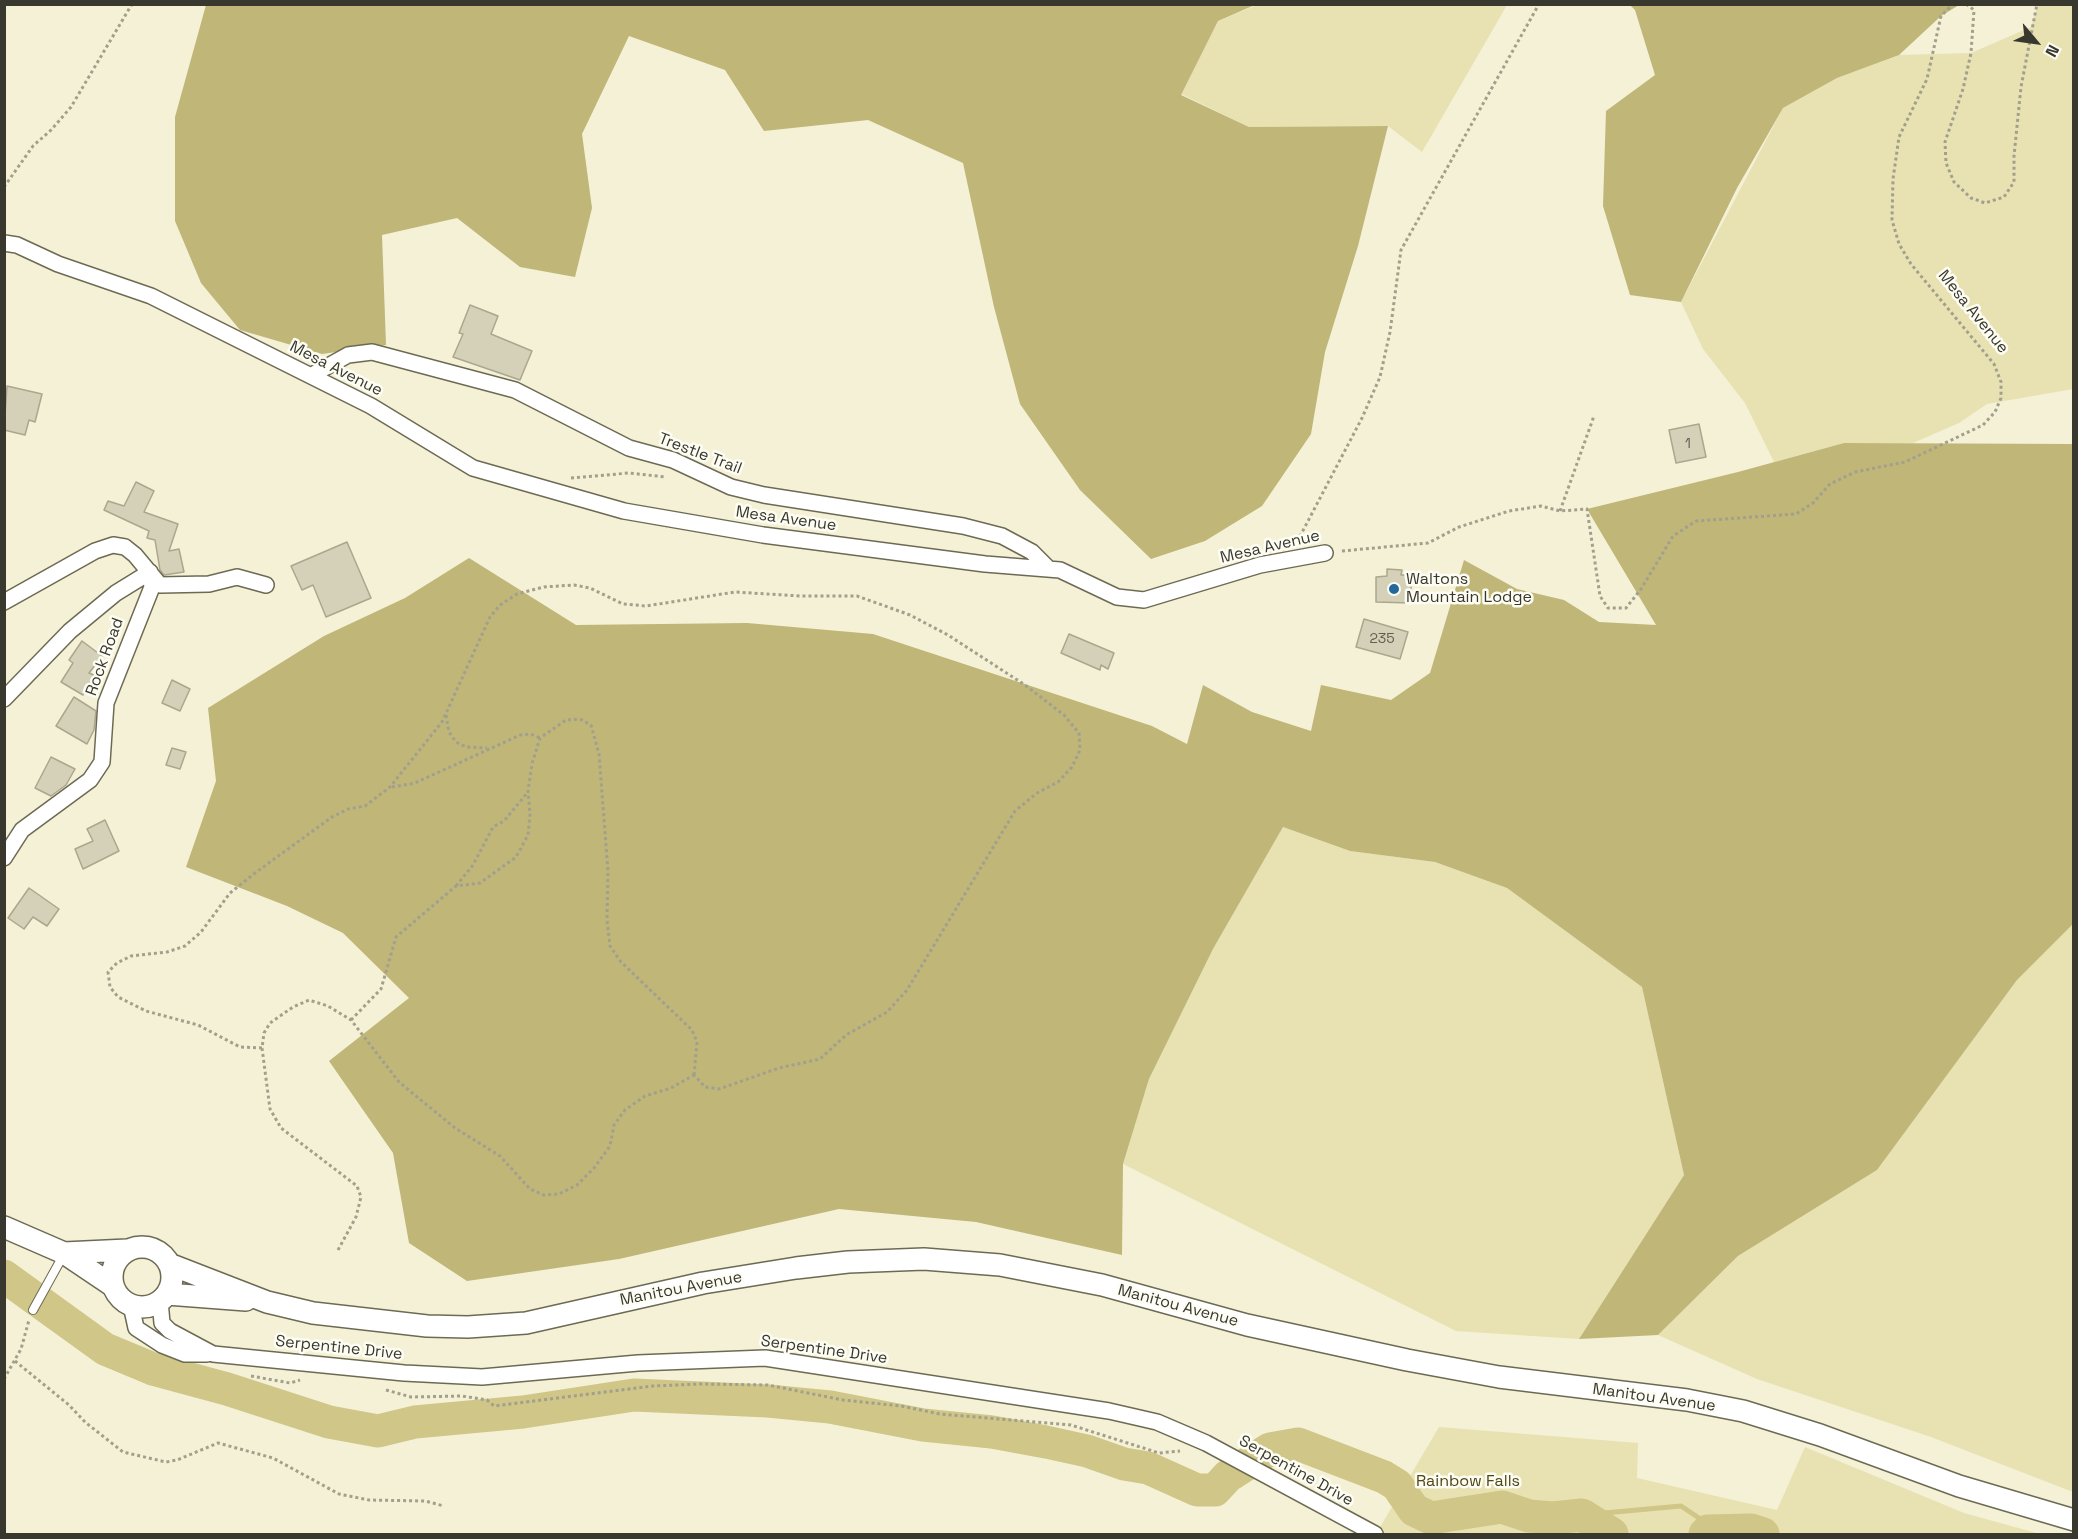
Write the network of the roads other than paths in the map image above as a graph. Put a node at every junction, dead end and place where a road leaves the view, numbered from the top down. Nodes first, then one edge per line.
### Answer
1 (4, 243) edge
2 (312, 375) junction
3 (1325, 552) road end
4 (1049, 569) junction
5 (150, 572) junction
6 (266, 585) dead end
7 (4, 602) edge
8 (4, 699) edge
9 (4, 858) edge
10 (4, 1227) edge
11 (127, 1250) junction
12 (64, 1252) junction
13 (169, 1264) junction
14 (113, 1287) junction
15 (164, 1297) junction
16 (267, 1302) junction
17 (131, 1305) junction
18 (33, 1310) road end
19 (213, 1354) junction
20 (2073, 1520) edge
21 (1375, 1534) edge

1 - 2 street, Mesa Avenue
2 - 4 street, Mesa Avenue
2 - 4 street, Trestle Trail
3 - 4 street, Mesa Avenue
5 - 6 street
5 - 7 street
5 - 8 street
5 - 9 street, Rock Road
10 - 12 main road
11 - 12 main road
11 - 13 main road
11 - 14 main road
12 - 14 main road
12 - 18 lane
13 - 15 main road
13 - 16 main road, Manitou Avenue
14 - 17 main road
15 - 16 main road, Manitou Avenue
15 - 17 main road
15 - 19 street, Serpentine Drive
16 - 20 main road, Manitou Avenue
17 - 19 street
19 - 21 street, Serpentine Drive

